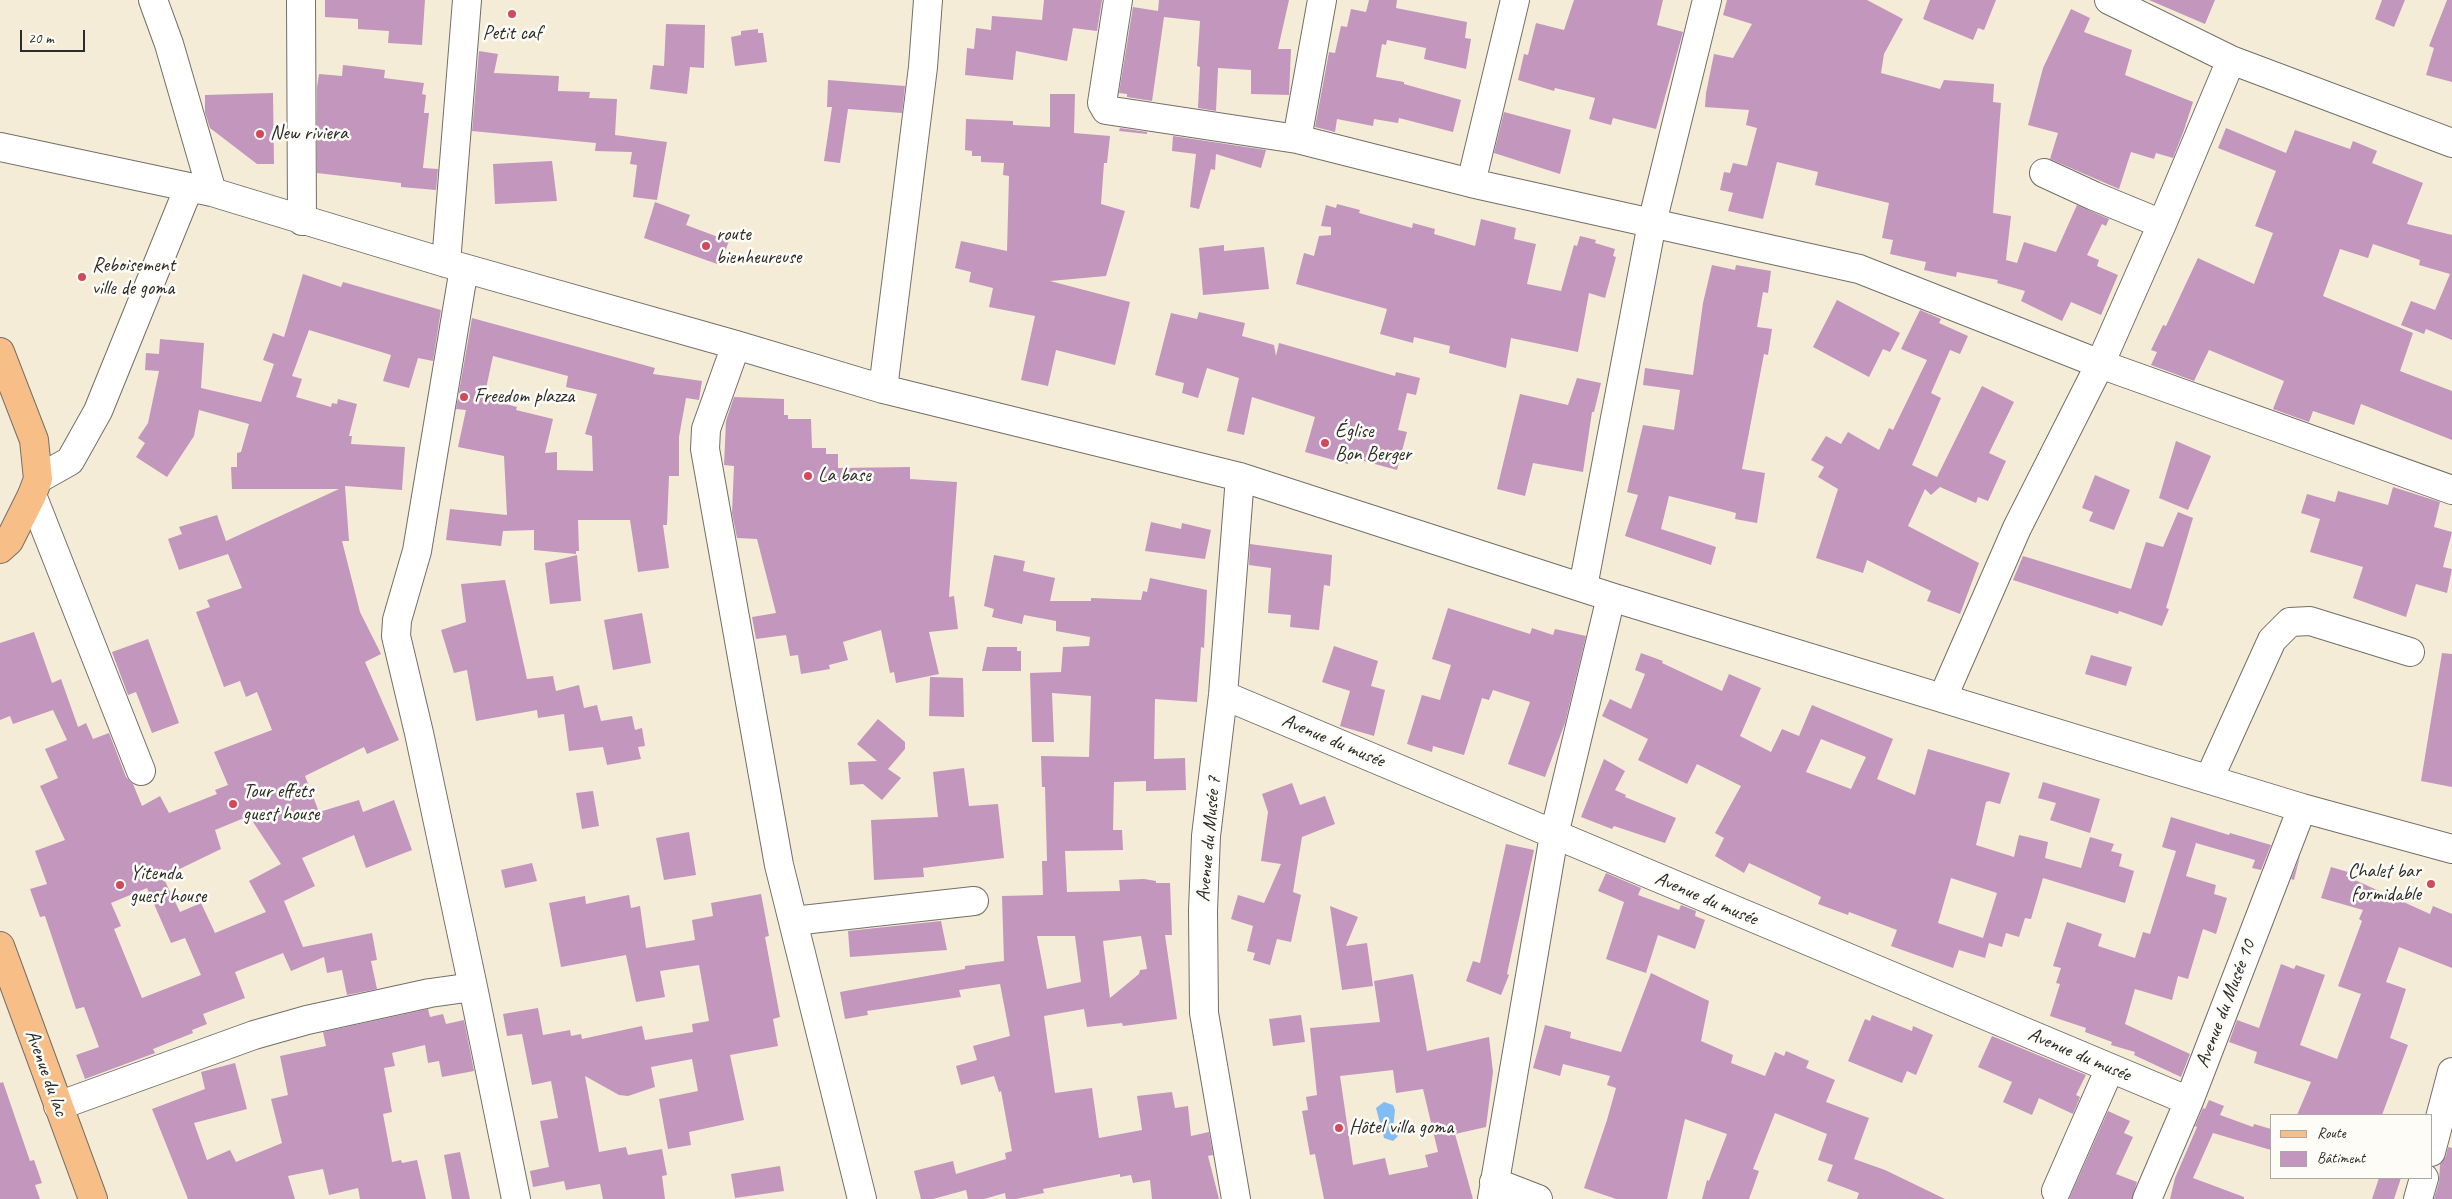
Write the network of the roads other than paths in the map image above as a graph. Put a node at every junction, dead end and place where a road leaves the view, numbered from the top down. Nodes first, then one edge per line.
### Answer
1 (153, 0) edge
2 (301, 0) edge
3 (466, 0) edge
4 (928, 0) edge
5 (1118, 0) edge
6 (1322, 0) edge
7 (1515, 0) edge
8 (1707, 0) edge
9 (2109, 0) edge
10 (2231, 60) junction
11 (1297, 139) junction
12 (2452, 143) edge
13 (0, 147) edge
14 (2044, 172) dead end
15 (1471, 183) junction
16 (200, 190) junction
17 (302, 221) junction
18 (1652, 223) junction
19 (2162, 224) junction
20 (455, 266) junction
21 (736, 345) junction
22 (0, 352) edge
23 (2100, 364) junction
24 (883, 390) junction
25 (1240, 477) junction
26 (35, 487) junction
27 (2452, 490) edge
28 (0, 549) edge
29 (1583, 587) junction
30 (1611, 597) junction
31 (2410, 652) dead end
32 (1223, 695) junction
33 (1943, 697) junction
34 (141, 771) dead end
35 (2209, 779) junction
36 (2302, 808) junction
37 (1554, 835) junction
38 (2452, 849) edge
39 (974, 901) dead end
40 (793, 921) junction
41 (0, 946) edge
42 (473, 987) junction
43 (2110, 1068) junction
44 (2452, 1072) edge
45 (2189, 1101) junction
46 (58, 1106) junction
47 (2432, 1148) edge
48 (2424, 1179) edge
49 (1493, 1190) edge
50 (2056, 1191) dead end
51 (93, 1199) edge
52 (516, 1199) edge
53 (862, 1199) edge
54 (1236, 1199) edge
55 (1538, 1199) edge
56 (2148, 1199) edge
57 (2418, 1199) edge

1 - 16 street
2 - 17 street
3 - 20 street
4 - 24 street
5 - 11 street
6 - 11 street
7 - 15 street
8 - 18 street
9 - 10 street
10 - 12 street
10 - 19 street
11 - 15 street
13 - 16 street
14 - 19 street
15 - 18 street
16 - 17 street
16 - 26 street
17 - 20 street
18 - 23 street
18 - 29 street
19 - 23 street
20 - 21 street
20 - 42 street
21 - 24 street
21 - 40 street
22 - 26 main road
23 - 27 street
23 - 33 street
24 - 25 street
25 - 29 street
25 - 32 street, Avenue du Musée 7
26 - 28 main road
26 - 34 street
29 - 30 street
30 - 33 street
30 - 37 street
31 - 35 street
32 - 37 street, Avenue du musée
32 - 54 street, Avenue du Musée 7
33 - 35 street
35 - 36 street
36 - 38 street
36 - 45 street, Avenue du Musée 10
37 - 43 street, Avenue du musée
37 - 49 street
39 - 40 street
40 - 53 street
41 - 46 main road, Avenue du lac
42 - 46 street
42 - 52 street
43 - 45 street, Avenue du musée
43 - 50 street
44 - 47 street
45 - 56 street, Avenue du Musée 10
46 - 51 main road, Avenue du lac
48 - 57 street
49 - 55 street

